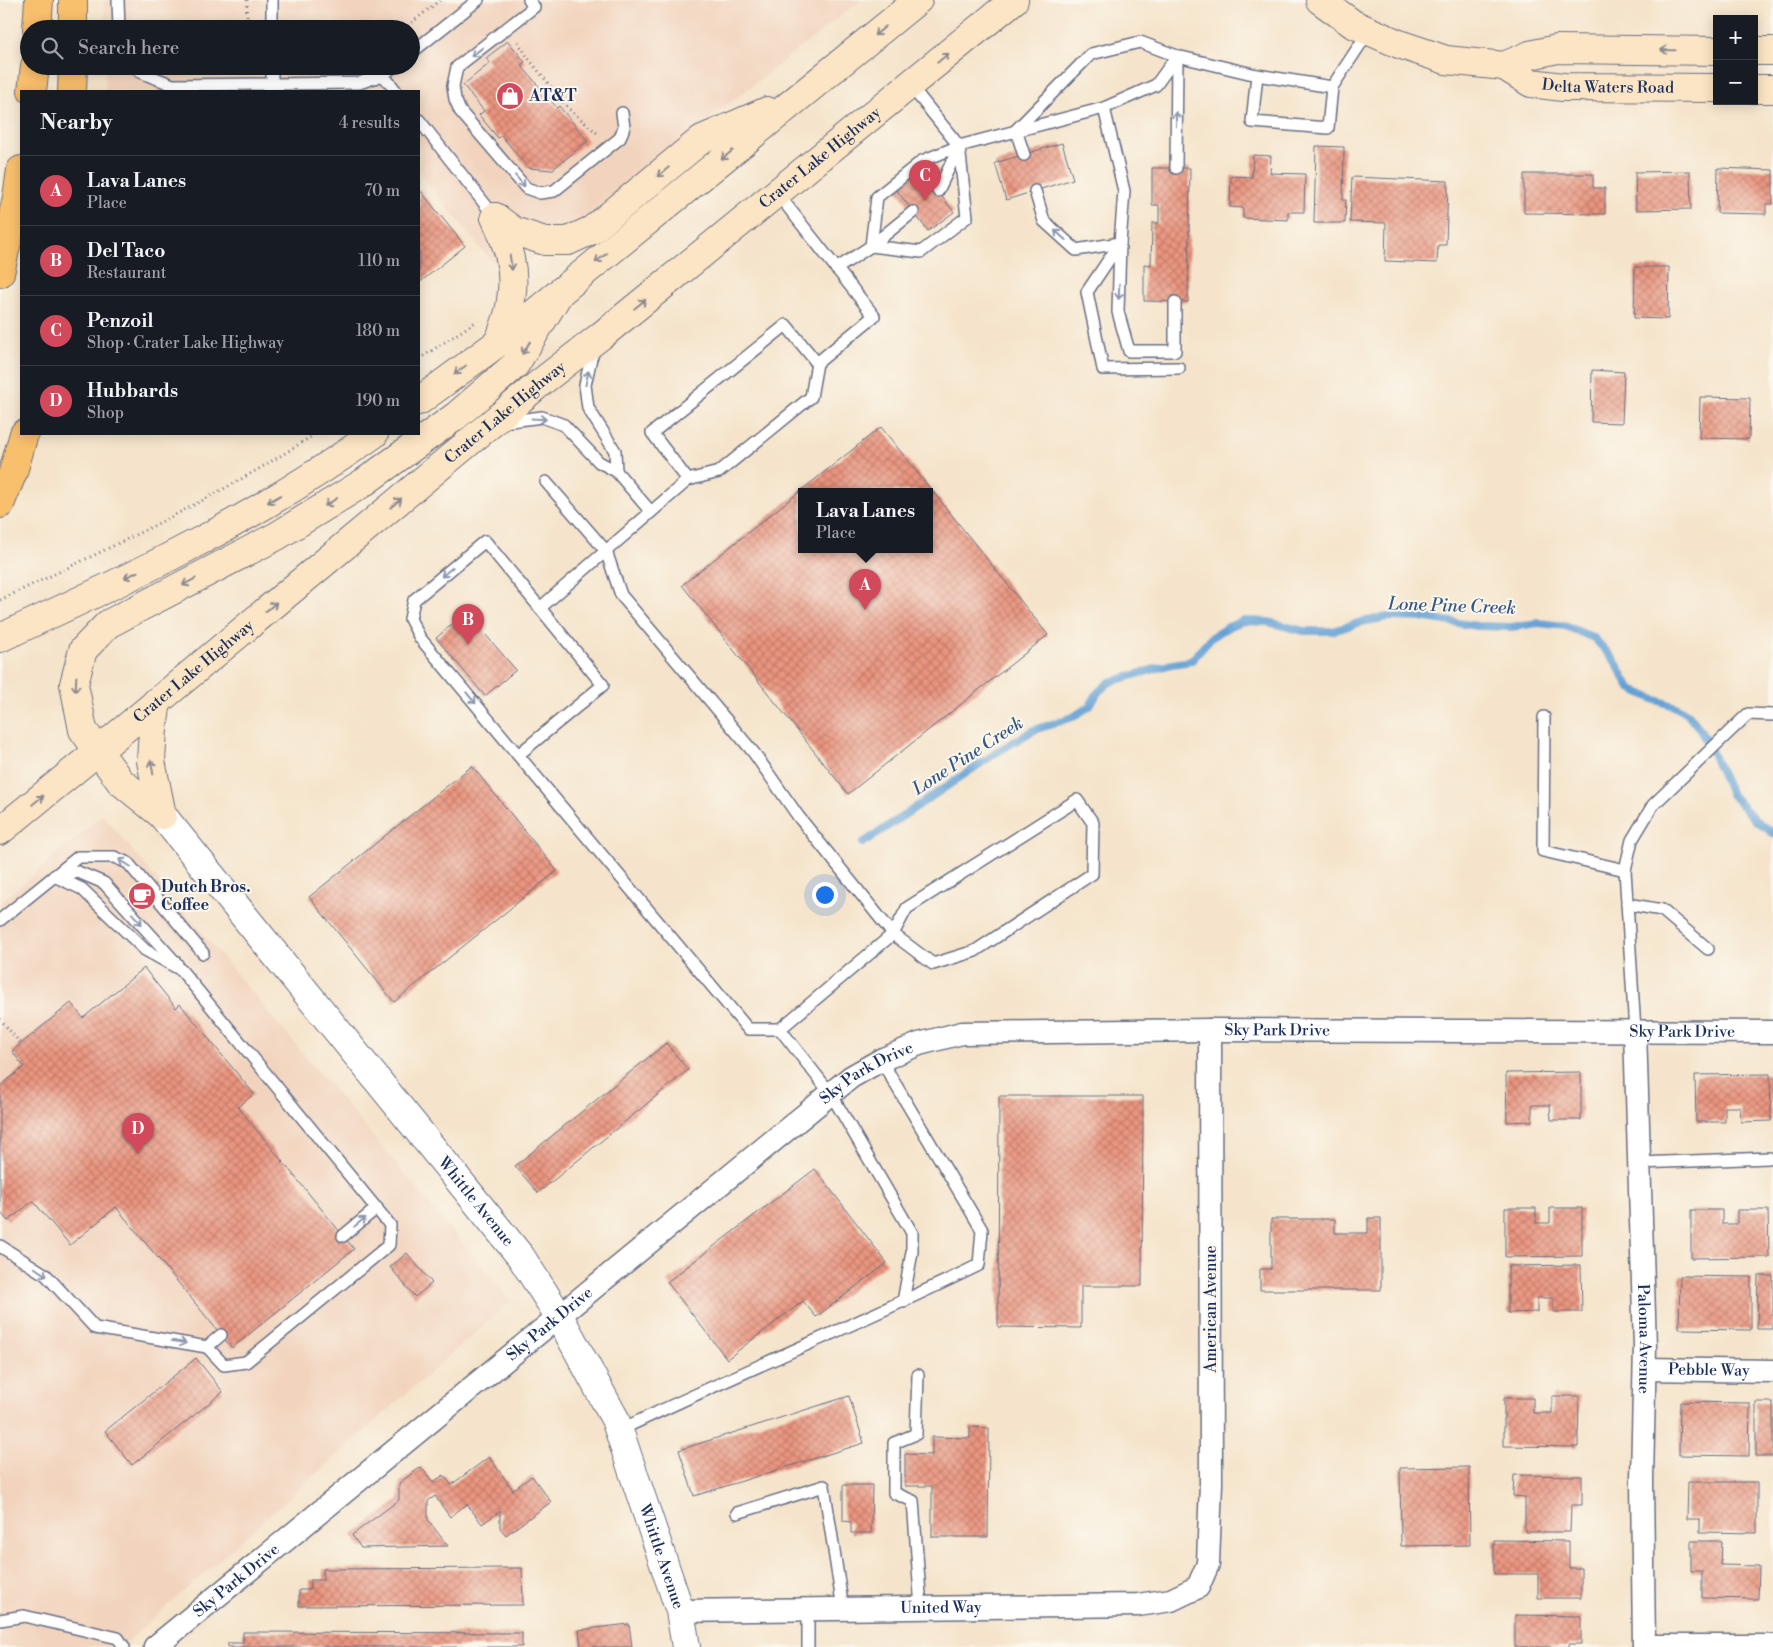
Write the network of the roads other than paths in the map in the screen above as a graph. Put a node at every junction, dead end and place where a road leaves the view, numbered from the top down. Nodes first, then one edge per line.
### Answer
1 (39, 0) edge
2 (73, 0) edge
3 (118, 0) edge
4 (272, 0) edge
5 (478, 0) edge
6 (918, 0) edge
7 (1014, 0) edge
8 (1320, 0) edge
9 (532, 3) edge
10 (38, 20) edge
11 (73, 20) edge
12 (119, 20) edge
13 (272, 20) edge
14 (1369, 31) junction
15 (420, 46) edge
16 (1713, 51) edge
17 (1758, 51) edge
18 (1773, 52) edge
19 (1177, 56) junction
20 (1504, 66) junction
21 (34, 75) edge
22 (73, 75) edge
23 (148, 75) edge
24 (272, 75) edge
25 (383, 75) joint
26 (1257, 75) junction
27 (272, 84) junction
28 (910, 85) junction
29 (1332, 87) junction
30 (1713, 88) edge
31 (1758, 88) edge
32 (1773, 89) edge
33 (32, 90) edge
34 (72, 90) edge
35 (395, 90) edge
36 (796, 99) junction
37 (1104, 108) junction
38 (622, 113) dead end
39 (420, 121) edge
40 (1016, 130) junction
41 (959, 146) junction
42 (1024, 155) dead end
43 (1176, 168) dead end
44 (20, 177) edge
45 (1035, 191) dead end
46 (938, 192) dead end
47 (777, 193) junction
48 (913, 212) dead end
49 (495, 217) junction
50 (1120, 243) junction
51 (871, 246) junction
52 (836, 269) junction
53 (0, 274) edge
54 (560, 292) junction
55 (1175, 302) dead end
56 (602, 335) junction
57 (499, 342) junction
58 (818, 364) junction
59 (1179, 368) dead end
60 (420, 400) edge
61 (491, 424) junction
62 (24, 435) edge
63 (373, 435) edge
64 (616, 471) junction
65 (688, 480) junction
66 (546, 482) dead end
67 (0, 504) edge
68 (651, 512) junction
69 (606, 551) junction
70 (540, 608) junction
71 (0, 638) edge
72 (157, 701) junction
73 (1773, 715) edge
74 (1544, 717) dead end
75 (98, 751) junction
76 (518, 755) junction
77 (162, 815) junction
78 (0, 831) edge
79 (1625, 870) junction
80 (54, 876) junction
81 (1627, 904) junction
82 (0, 920) edge
83 (893, 934) junction
84 (1708, 949) dead end
85 (203, 953) dead end
86 (181, 970) junction
87 (780, 1029) junction
88 (1210, 1030) junction
89 (1635, 1031) junction
90 (1773, 1032) edge
91 (880, 1060) junction
92 (831, 1094) junction
93 (1769, 1158) dead end
94 (1639, 1163) junction
95 (377, 1208) junction
96 (343, 1236) dead end
97 (0, 1246) edge
98 (903, 1302) junction
99 (560, 1316) junction
100 (221, 1335) dead end
101 (207, 1347) junction
102 (1644, 1369) junction
103 (1773, 1371) edge
104 (918, 1375) dead end
105 (618, 1431) junction
106 (737, 1513) dead end
107 (1198, 1587) joint
108 (921, 1608) junction
109 (842, 1609) junction
110 (808, 1610) junction
111 (680, 1611) junction
112 (0, 1620) edge
113 (1773, 1646) edge
114 (124, 1647) edge
115 (155, 1647) edge
116 (686, 1647) edge
117 (808, 1647) edge
118 (1644, 1647) edge

1 - 10 highway
2 - 11 highway
3 - 12 lane
4 - 13 lane
5 - 15 lane
6 -> 36 main road
28 -> 7 main road, Crater Lake Highway
8 - 14 main road, Delta Waters Road
9 -> 38 lane
14 - 20 main road, Delta Waters Road
14 - 29 lane
16 -> 20 main road, Delta Waters Road
17 - 18 main road
19 - 26 lane
19 - 37 lane
19 - 40 lane
43 -> 19 lane
20 - 30 main road, Delta Waters Road
21 - 33 highway
22 - 34 highway
23 - 27 lane
24 - 27 lane
25 - 27 lane
25 - 35 lane
26 - 29 lane
26 - 29 lane
28 - 41 lane
28 - 47 main road, Crater Lake Highway
31 - 32 main road
36 -> 49 main road
36 -> 54 main road
37 - 40 lane
37 - 50 lane
39 - 49 lane
40 - 41 lane
40 - 42 lane
41 - 46 lane
41 - 51 lane
41 - 51 lane
44 - 53 highway
50 -> 45 lane
47 - 52 lane
56 -> 47 main road, Crater Lake Highway
48 - 51 lane
49 -> 57 main road
50 -> 55 lane
50 - 59 lane
51 - 52 lane
52 - 58 lane
54 - 57 main road
54 -> 75 main road
56 - 61 main road, Crater Lake Highway
64 -> 56 lane
57 -> 60 main road
58 - 65 lane
58 - 65 lane
61 -> 64 lane
72 -> 61 main road, Crater Lake Highway
62 - 67 highway
63 -> 71 main road
64 - 68 lane
65 - 68 lane
66 - 69 lane
68 - 69 lane
69 - 70 lane
69 - 83 lane
70 - 76 lane
70 -> 76 lane
72 - 75 main road, Crater Lake Highway
77 -> 72 main road
73 - 79 lane
74 - 79 lane
75 - 77 main road
78 -> 75 main road, Crater Lake Highway
76 - 87 lane
77 - 99 street, Whittle Avenue
79 - 81 lane
80 - 82 lane
85 -> 80 lane
80 - 86 lane
80 -> 86 lane
81 - 84 lane
81 - 89 lane
83 - 83 lane
83 - 87 lane
86 - 95 lane
87 - 92 lane
88 - 89 street, Sky Park Drive
88 - 91 street, Sky Park Drive
88 - 107 street, American Avenue
89 - 90 street, Sky Park Drive
89 - 94 street, Paloma Avenue
91 - 92 street, Sky Park Drive
91 - 98 lane
92 - 98 lane
92 - 99 street, Sky Park Drive
93 - 94 lane
94 - 102 street, Paloma Avenue
96 -> 95 lane
95 - 101 lane
97 -> 101 lane
98 - 105 lane
99 - 105 street, Whittle Avenue
99 - 115 street, Sky Park Drive
100 - 101 lane
102 - 103 street, Pebble Way
102 - 118 street, Paloma Avenue
104 - 108 lane
105 - 111 street, Whittle Avenue
106 - 109 lane
107 - 108 street, United Way
108 - 109 street, United Way
109 - 110 street, United Way
110 - 111 street, United Way
110 - 117 lane
111 - 116 street, Whittle Avenue
112 - 114 lane
113 - 118 street

